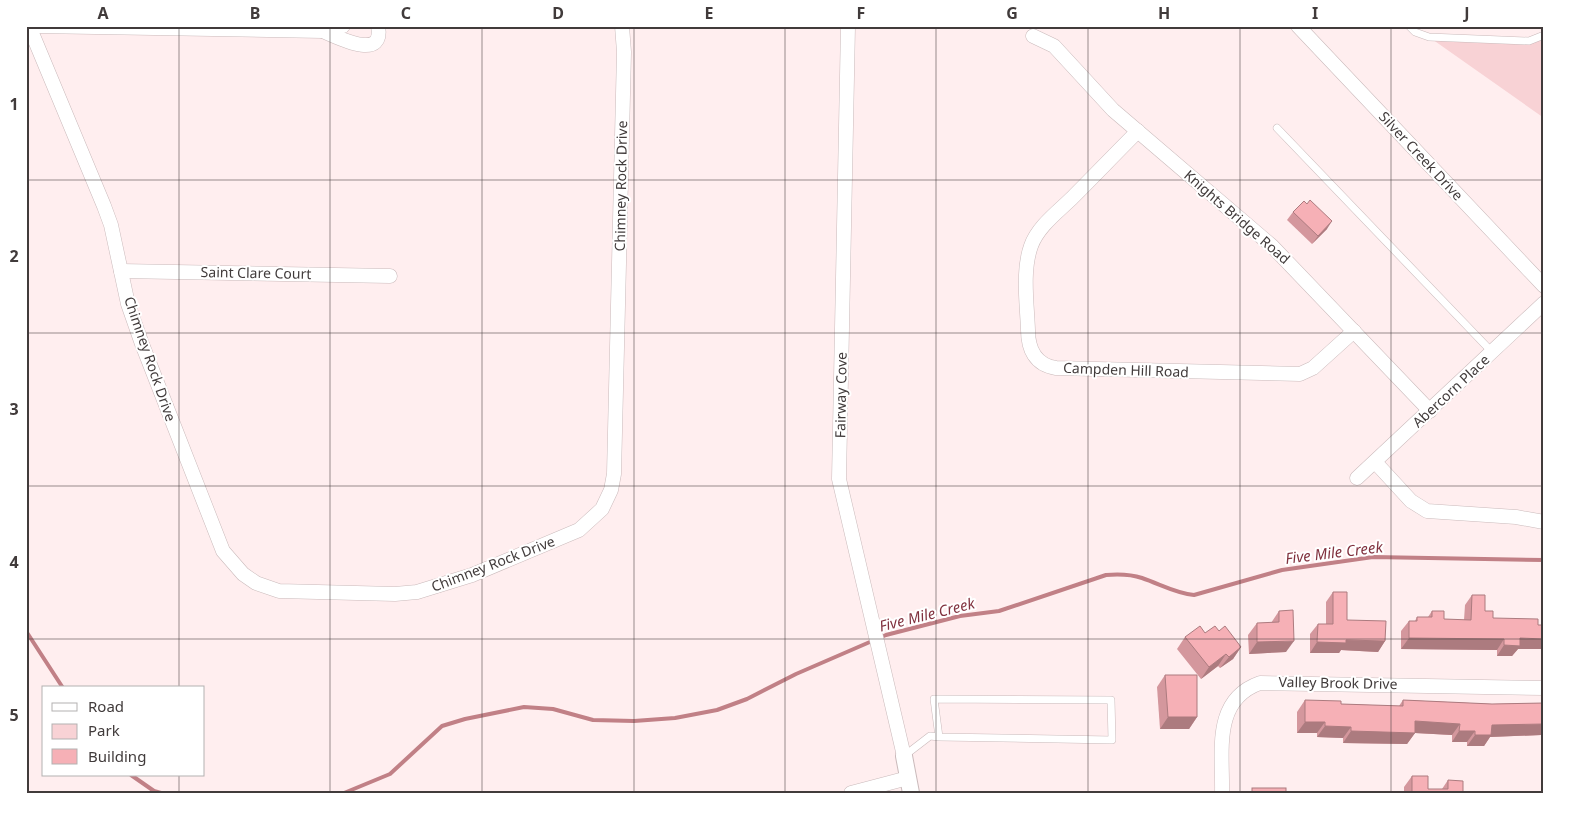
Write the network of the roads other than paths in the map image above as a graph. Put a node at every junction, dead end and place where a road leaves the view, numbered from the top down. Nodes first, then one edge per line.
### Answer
1 (29, 26) edge
2 (36, 26) edge
3 (344, 26) edge
4 (378, 26) edge
5 (622, 26) edge
6 (848, 26) edge
7 (1298, 26) edge
8 (1409, 26) edge
9 (323, 31) junction
10 (1544, 35) edge
11 (1033, 36) dead end
12 (1277, 128) dead end
13 (1138, 131) junction
14 (121, 271) junction
15 (390, 276) dead end
16 (1544, 286) edge
17 (1544, 303) edge
18 (1354, 331) junction
19 (1492, 352) junction
20 (1430, 411) junction
21 (1376, 462) junction
22 (1357, 478) dead end
23 (1544, 522) edge
24 (1544, 688) edge
25 (939, 737) junction
26 (904, 756) junction
27 (910, 786) edge
28 (851, 793) edge
29 (1222, 793) edge

1 - 14 street, Chimney Rock Drive
2 - 9 street
3 - 9 street
4 - 9 street
5 - 14 street, Chimney Rock Drive
6 - 26 street, Fairway Cove
7 - 16 street, Silver Creek Drive
8 - 10 lane
11 - 13 street, Knights Bridge Road
12 - 19 lane
13 - 18 street, Knights Bridge Road
13 - 18 street, Campden Hill Road
14 - 15 street, Saint Clare Court
17 - 19 street, Abercorn Place
18 - 20 street, Knights Bridge Road
19 - 20 street, Abercorn Place
20 - 21 street, Abercorn Place
21 - 22 street, Abercorn Place
21 - 23 street
24 - 29 street, Valley Brook Drive
25 - 25 lane
25 - 26 lane
26 - 27 street
27 - 28 street

